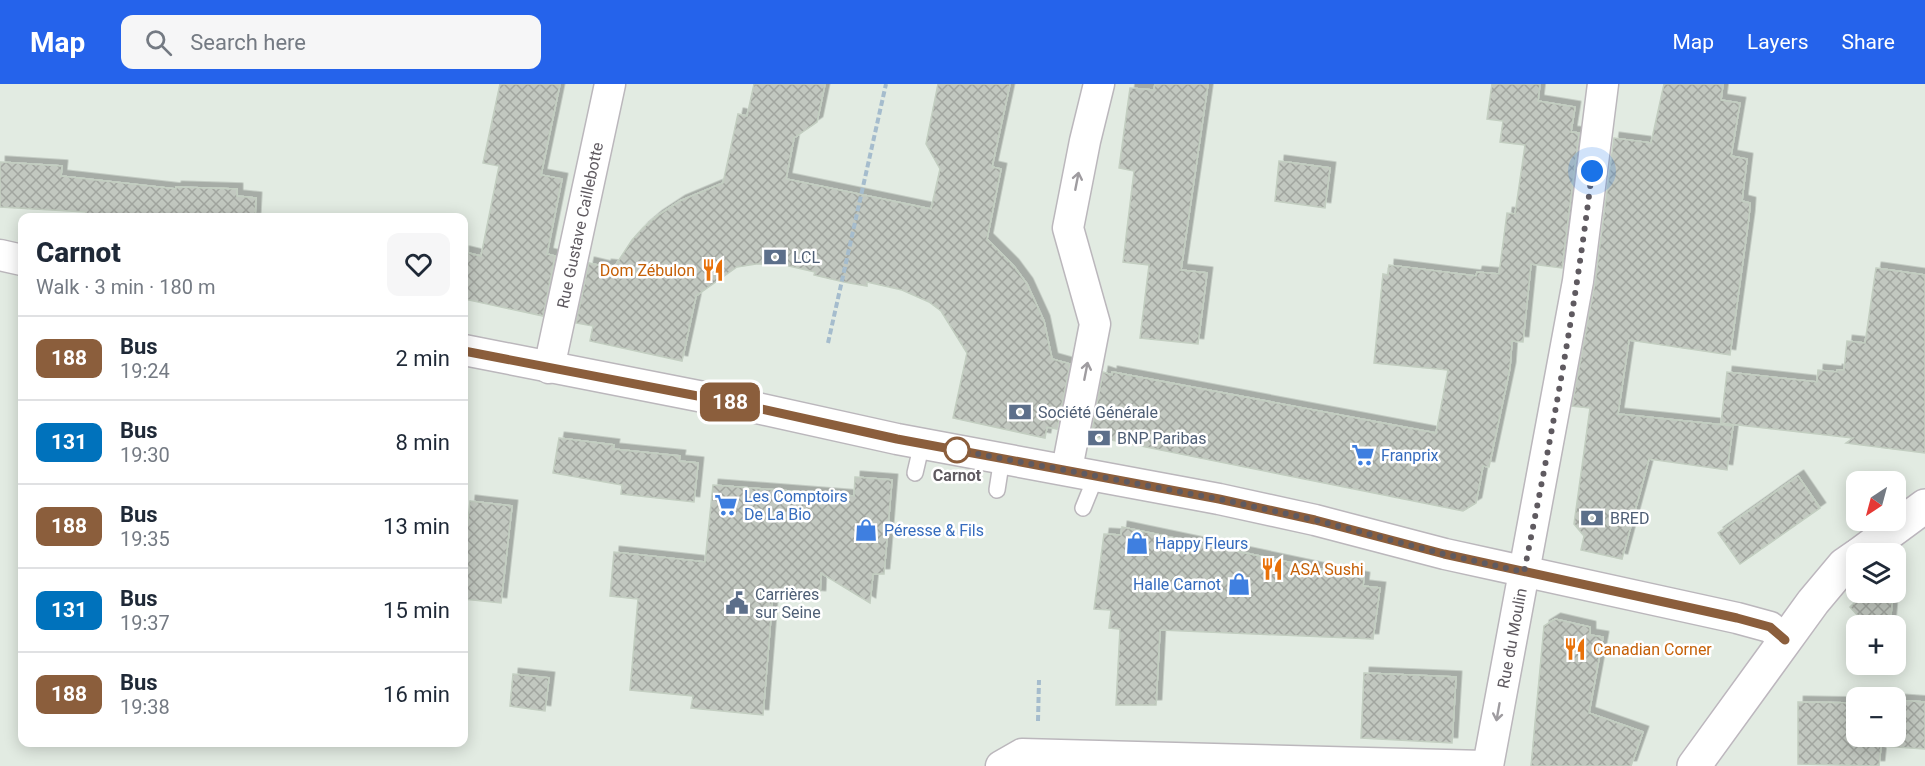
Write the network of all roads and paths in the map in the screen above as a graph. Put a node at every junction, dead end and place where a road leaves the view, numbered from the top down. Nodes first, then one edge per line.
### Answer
1 (610, 84) edge
2 (886, 84) edge
3 (1099, 84) edge
4 (1603, 84) edge
5 (0, 255) edge
6 (18, 259) edge
7 (828, 343) dead end
8 (468, 352) edge
9 (549, 368) junction
10 (922, 443) junction
11 (1002, 458) junction
12 (1066, 469) junction
13 (915, 474) dead end
14 (1096, 476) junction
15 (997, 490) dead end
16 (1925, 506) edge
17 (1083, 508) dead end
18 (1874, 543) edge
19 (1846, 564) edge
20 (1524, 572) junction
21 (1785, 640) junction
22 (1039, 680) dead end
23 (1020, 758) edge
24 (1255, 763) edge
25 (1487, 766) edge
26 (1694, 766) edge

1 - 9 street, Rue Gustave Caillebotte
2 - 7 path
12 -> 3 street
4 - 20 street, Rue du Moulin
5 - 6 street
8 - 9 street
9 - 10 street
10 - 11 street
10 - 13 lane
11 - 12 street
11 - 15 lane
12 - 14 street
14 - 17 lane
14 - 20 street
16 - 18 street
19 - 21 street
20 - 21 street
20 -> 25 street, Rue du Moulin
21 - 26 street
22 - 23 path
23 - 24 street
24 - 25 street

